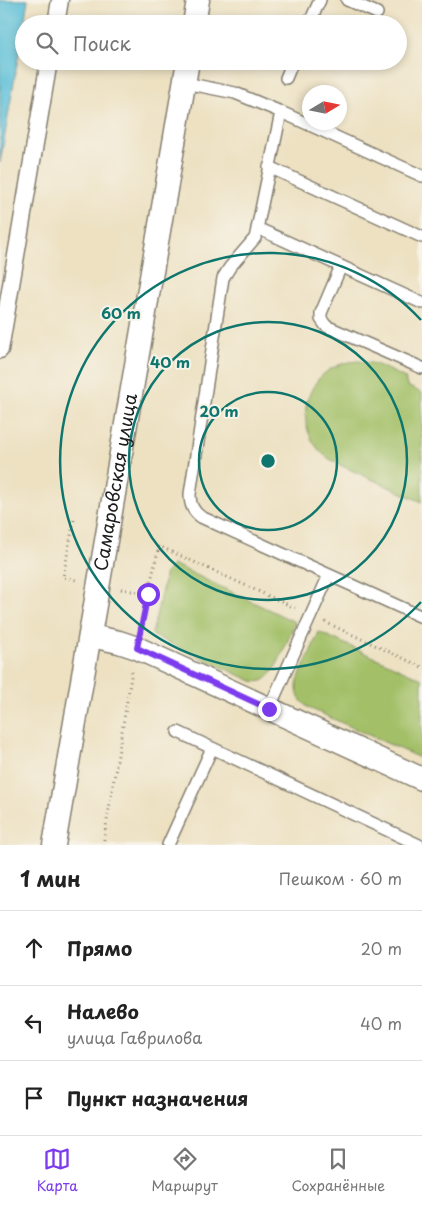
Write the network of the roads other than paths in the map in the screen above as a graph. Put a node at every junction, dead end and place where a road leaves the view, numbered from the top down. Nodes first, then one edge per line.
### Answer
1 (60, 0) edge
2 (198, 0) edge
3 (320, 0) edge
4 (346, 0) edge
5 (377, 13) dead end
6 (58, 15) edge
7 (196, 15) edge
8 (314, 15) edge
9 (47, 70) edge
10 (289, 70) edge
11 (186, 72) edge
12 (286, 78) dead end
13 (281, 112) junction
14 (269, 167) junction
15 (422, 176) edge
16 (257, 228) junction
17 (422, 237) edge
18 (341, 266) junction
19 (422, 303) edge
20 (0, 350) edge
21 (422, 368) edge
22 (329, 575) junction
23 (422, 617) edge
24 (91, 636) junction
25 (269, 709) junction
26 (178, 732) dead end
27 (212, 748) junction
28 (422, 779) edge
29 (54, 845) edge
30 (168, 845) edge
31 (419, 845) edge

1 - 6 street
2 - 7 street
3 - 8 lane
4 - 5 lane
9 - 20 street
10 - 12 lane
11 - 13 lane
11 - 24 street, Самаровская улица
13 - 14 lane
13 - 15 lane
14 - 16 lane
14 - 17 lane
16 - 18 lane
16 - 22 lane
18 - 19 lane
18 - 21 lane
22 - 23 lane
22 - 25 lane
24 - 25 street
24 - 29 street, Самаровская улица
25 - 28 street
26 - 27 lane
27 - 30 lane
27 - 31 lane

